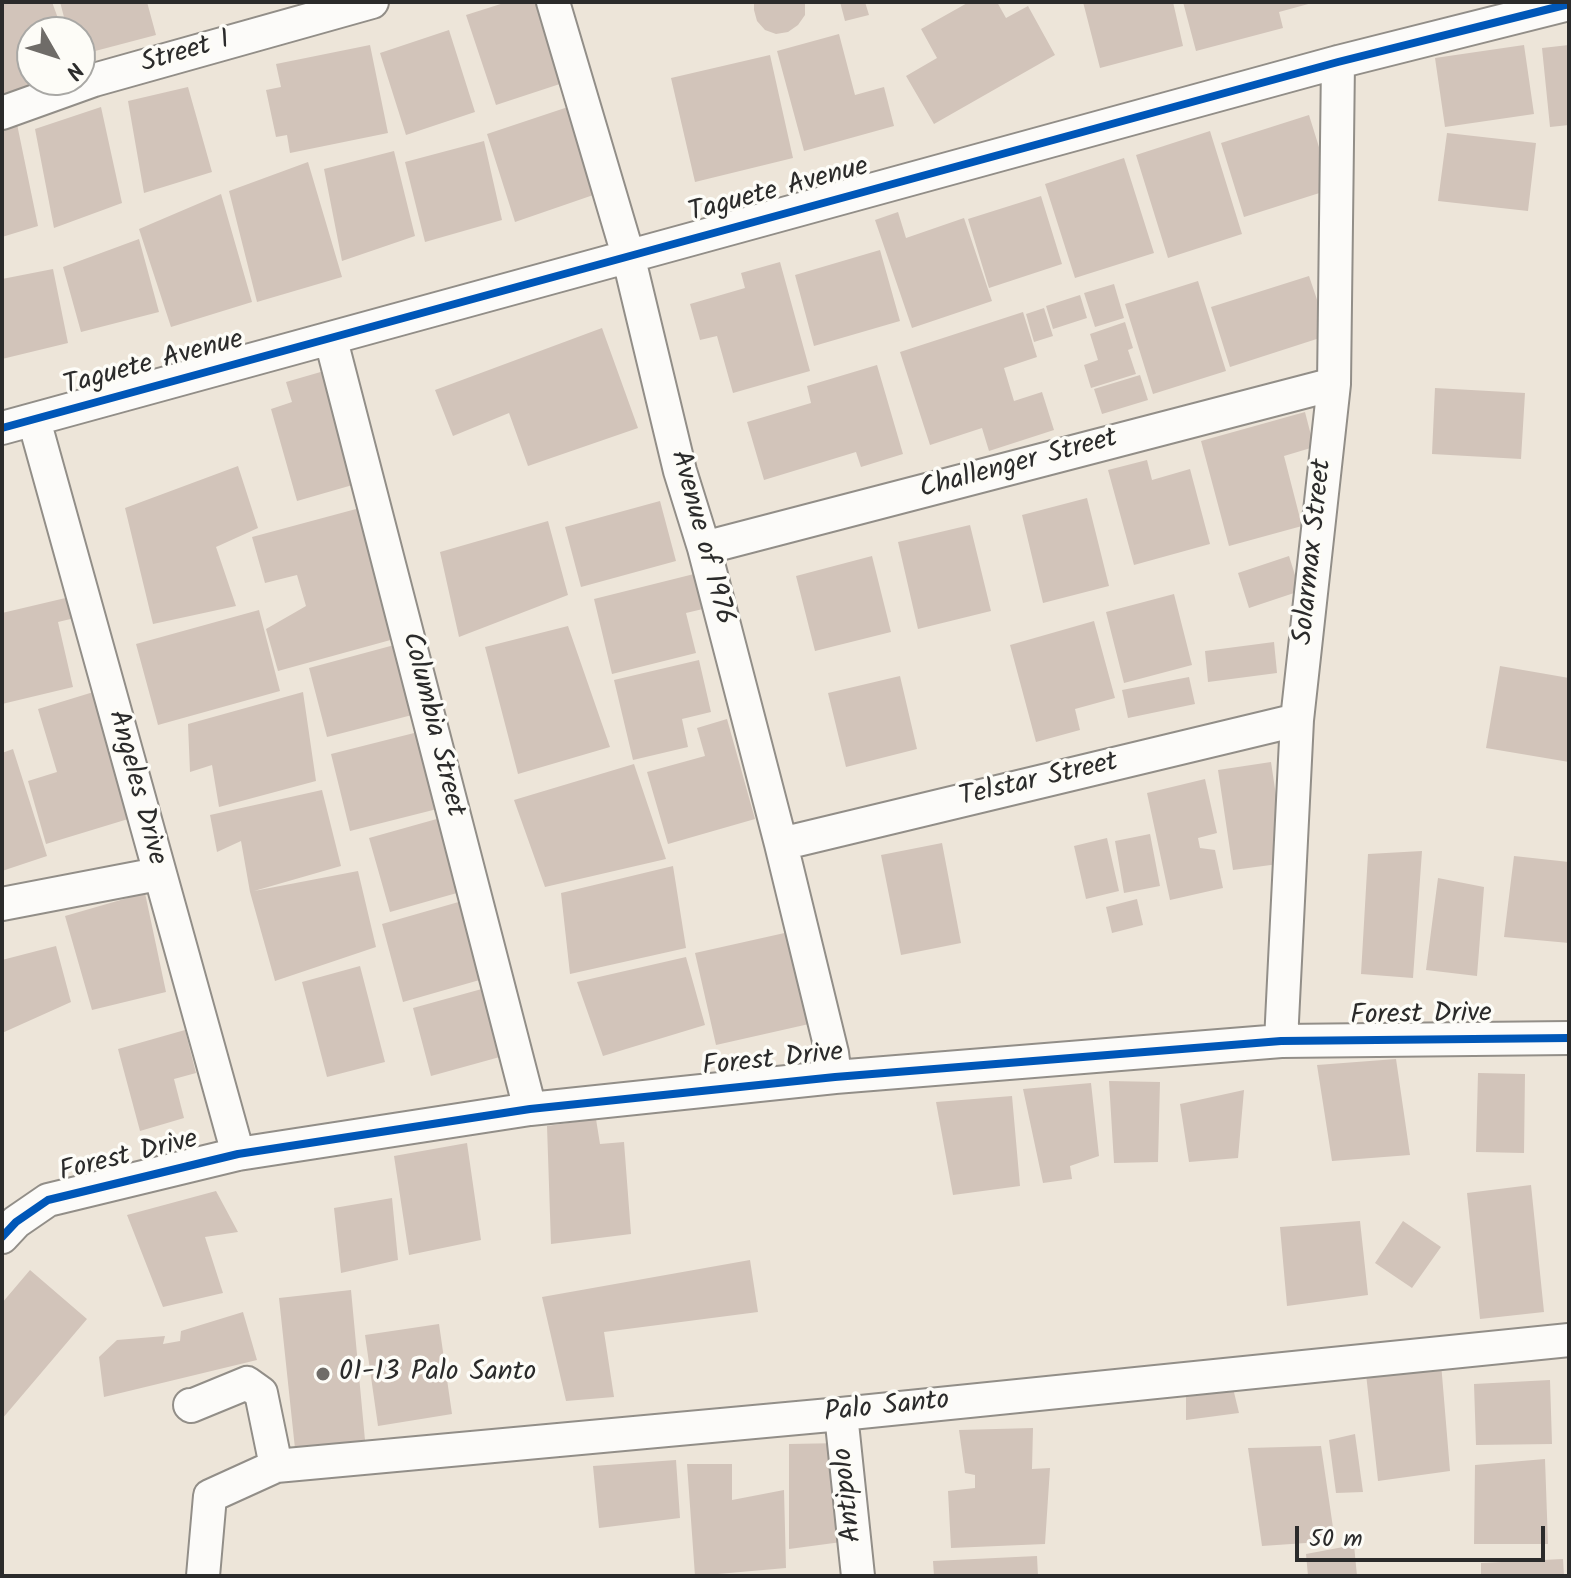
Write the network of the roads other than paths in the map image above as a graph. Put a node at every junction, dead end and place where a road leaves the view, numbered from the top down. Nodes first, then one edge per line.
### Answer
1 (372, 2) edge
2 (553, 2) edge
3 (1569, 4) edge
4 (1338, 62) junction
5 (2, 113) edge
6 (628, 255) junction
7 (331, 340) junction
8 (1334, 384) junction
9 (34, 420) junction
10 (2, 428) edge
11 (704, 548) junction
12 (1297, 720) junction
13 (781, 844) junction
14 (158, 874) junction
15 (2, 904) edge
16 (1569, 1038) edge
17 (1281, 1041) junction
18 (835, 1077) junction
19 (530, 1109) junction
20 (238, 1154) junction
21 (2, 1237) edge
22 (1569, 1340) edge
23 (190, 1405) dead end
24 (841, 1414) junction
25 (276, 1466) junction
26 (203, 1576) edge
27 (858, 1576) edge

1 - 5 street, Street I
2 - 6 street, Avenue of 1976
3 - 4 street, Taguete Avenue
4 - 6 street, Taguete Avenue
4 - 8 street, Solarmax Street
6 - 7 street, Taguete Avenue
6 - 11 street, Avenue of 1976
7 - 9 street, Taguete Avenue
7 - 19 street, Columbia Street
8 - 11 street, Challenger Street
8 - 12 street, Solarmax Street
9 - 10 street, Taguete Avenue
9 - 14 street, Angeles Drive
11 - 13 street, Avenue of 1976
12 - 13 street, Telstar Street
12 - 17 street, Solarmax Street
13 - 18 street, Avenue of 1976
14 - 15 street
14 - 20 street, Angeles Drive
16 - 17 street, Forest Drive
17 - 18 street, Forest Drive
18 - 19 street, Forest Drive
19 - 20 street, Forest Drive
20 - 21 street, Forest Drive
22 - 24 street, Palo Santo
23 - 25 street
24 - 25 street, Palo Santo
24 - 27 street, Antipolo
25 - 26 street, Palo Santo

